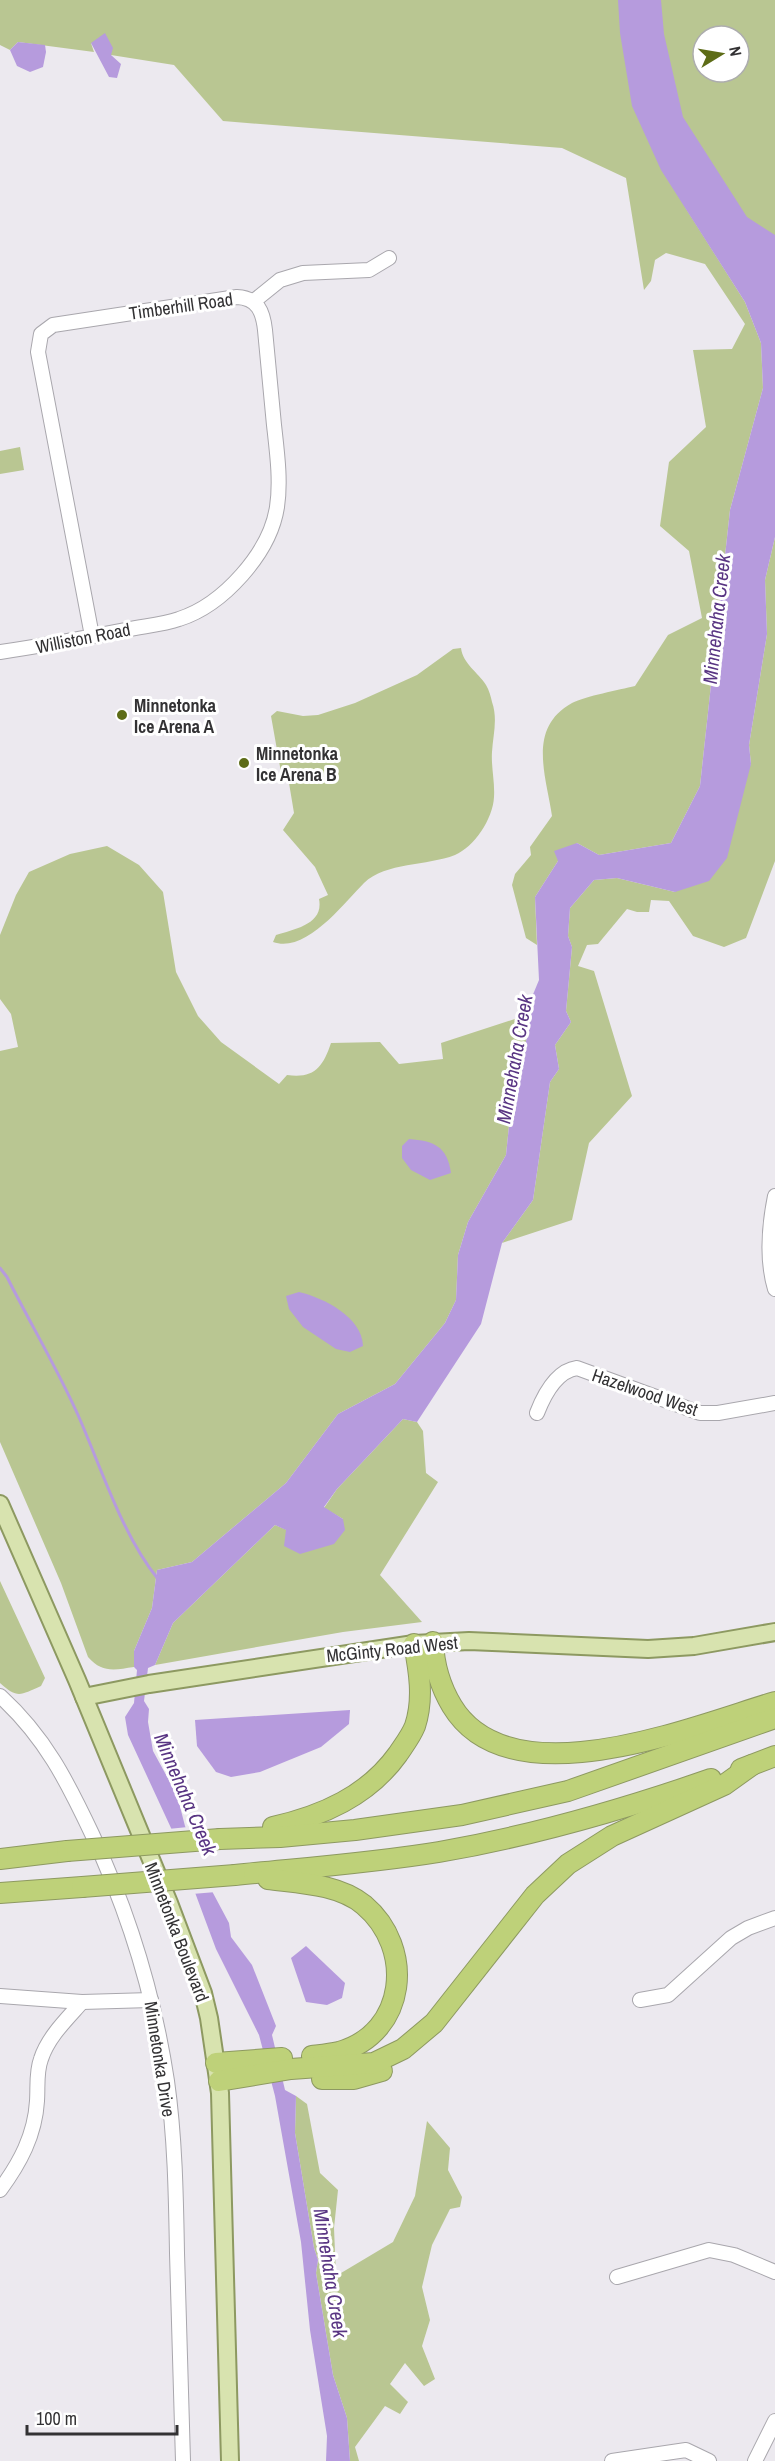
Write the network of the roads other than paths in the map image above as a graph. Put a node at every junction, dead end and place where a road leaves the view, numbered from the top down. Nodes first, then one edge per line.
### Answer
1 (388, 258) dead end
2 (254, 301) junction
3 (166, 622) joint
4 (92, 636) junction
5 (0, 652) edge
6 (775, 1196) edge
7 (775, 1289) edge
8 (775, 1403) edge
9 (537, 1413) dead end
10 (0, 1504) edge
11 (775, 1632) edge
12 (433, 1642) junction
13 (414, 1644) junction
14 (0, 1696) edge
15 (84, 1697) junction
16 (775, 1702) edge
17 (775, 1718) edge
18 (775, 1756) edge
19 (752, 1765) junction
20 (220, 1839) junction
21 (0, 1859) edge
22 (236, 1875) junction
23 (0, 1893) edge
24 (775, 1918) edge
25 (0, 1996) edge
26 (151, 2000) junction
27 (640, 2000) dead end
28 (82, 2002) junction
29 (217, 2072) junction
30 (0, 2190) edge
31 (775, 2272) edge
32 (617, 2277) dead end
33 (775, 2421) edge
34 (183, 2461) edge
35 (230, 2461) edge
36 (612, 2461) edge
37 (709, 2461) edge
38 (755, 2461) edge

1 - 2 street
2 - 3 street, Timberhill Road
2 - 4 street, Timberhill Road
3 - 4 street, Williston Road
4 - 5 street, Williston Road
6 - 7 street
8 - 9 street, Hazelwood West
10 - 15 main road, Minnetonka Boulevard
11 - 12 main road, McGinty Road West
12 - 13 main road, McGinty Road West
12 - 16 highway
13 - 15 main road, McGinty Road West
13 - 20 highway
14 - 26 street, Minnetonka Drive
15 - 29 main road, Minnetonka Boulevard
17 - 20 highway
18 - 19 highway
19 - 22 highway
19 - 29 highway
20 - 21 highway, bridge
22 - 23 highway, bridge
22 - 29 highway
24 - 27 street
25 - 28 street
26 - 28 street
26 - 34 street, Minnetonka Drive
28 - 30 street
29 - 35 main road, Minnetonka Boulevard
31 - 32 street
33 - 38 street
36 - 37 street

